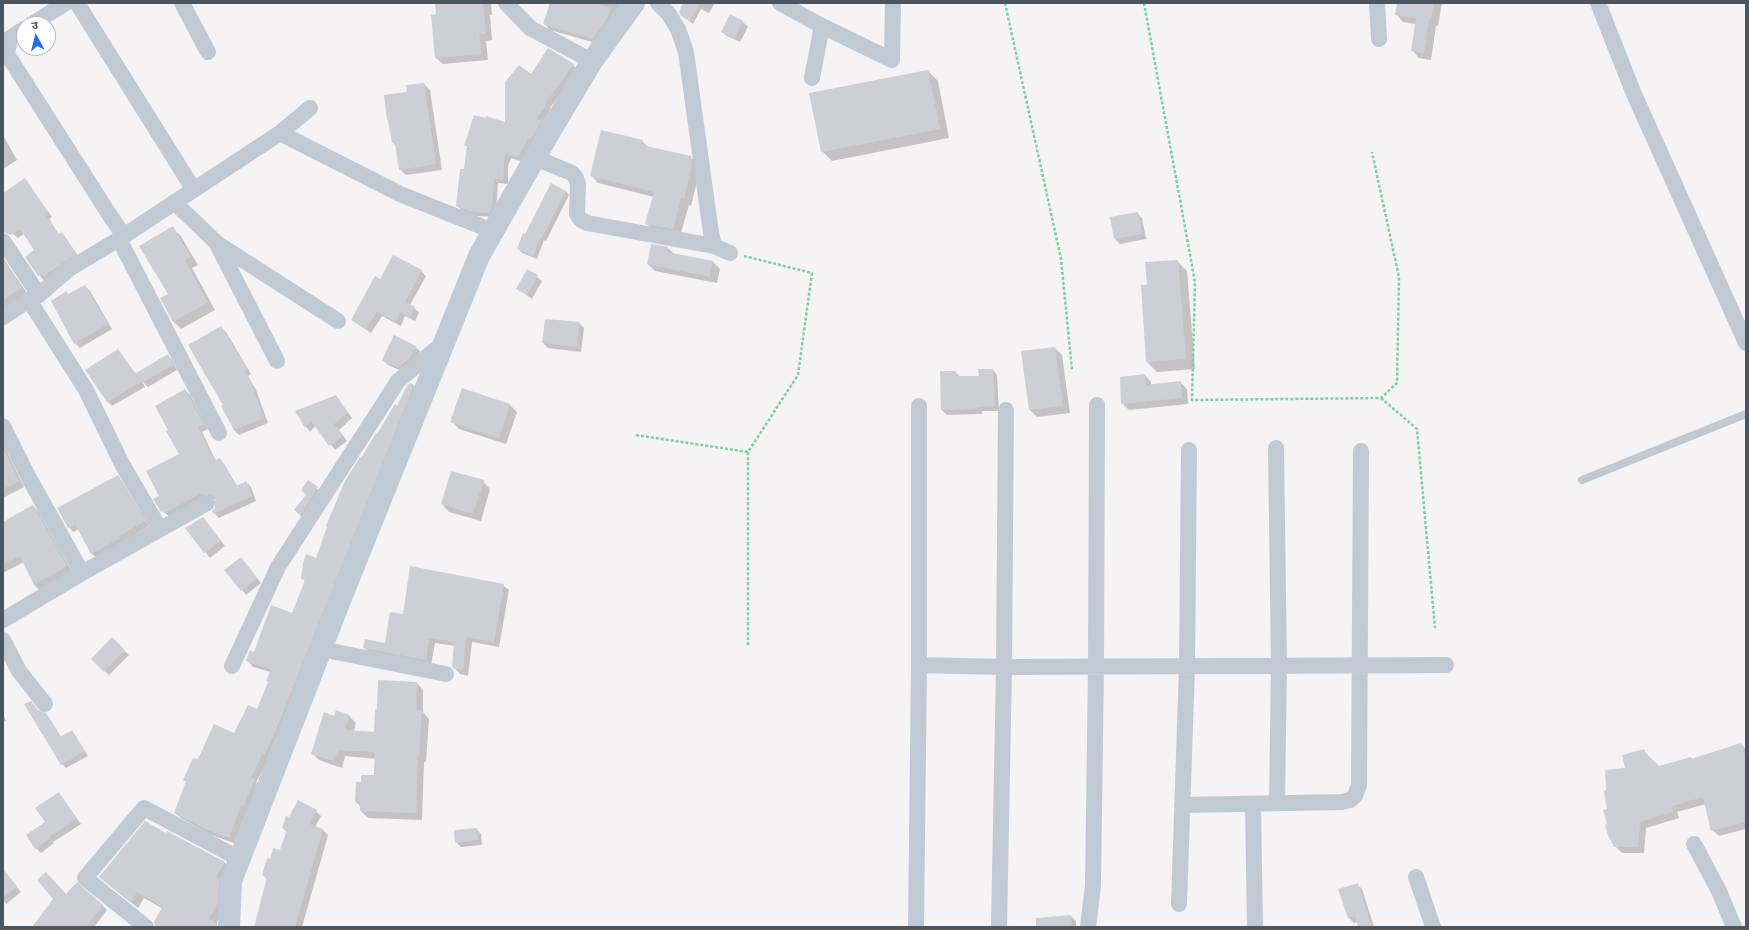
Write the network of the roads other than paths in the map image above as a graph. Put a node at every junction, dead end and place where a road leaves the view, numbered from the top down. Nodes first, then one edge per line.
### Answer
1 (66, 3) edge
2 (77, 3) edge
3 (182, 3) edge
4 (506, 3) edge
5 (634, 3) edge
6 (658, 3) edge
7 (780, 3) edge
8 (893, 3) edge
9 (1377, 3) edge
10 (1598, 3) edge
11 (45, 16) edge
12 (822, 26) junction
13 (16, 34) edge
14 (1379, 39) dead end
15 (208, 52) dead end
16 (592, 61) junction
17 (812, 78) dead end
18 (310, 108) dead end
19 (280, 133) junction
20 (534, 158) junction
21 (194, 190) junction
22 (174, 202) junction
23 (493, 231) junction
24 (122, 237) junction
25 (3, 241) edge
26 (218, 244) junction
27 (714, 246) junction
28 (730, 253) road end
29 (34, 297) junction
30 (3, 317) edge
31 (338, 321) dead end
32 (444, 343) junction
33 (1746, 343) edge
34 (277, 361) dead end
35 (1097, 405) dead end
36 (919, 406) dead end
37 (1006, 410) dead end
38 (1746, 414) edge
39 (3, 426) edge
40 (219, 433) dead end
41 (1276, 448) dead end
42 (1189, 450) dead end
43 (1361, 451) dead end
44 (1582, 480) dead end
45 (208, 503) dead end
46 (160, 529) junction
47 (82, 573) junction
48 (3, 620) edge
49 (3, 640) edge
50 (321, 649) junction
51 (1446, 665) dead end
52 (232, 666) dead end
53 (919, 666) junction
54 (1187, 666) junction
55 (1279, 666) junction
56 (1361, 666) junction
57 (1004, 667) junction
58 (1096, 667) junction
59 (446, 674) dead end
60 (45, 704) dead end
61 (1277, 803) junction
62 (1253, 804) junction
63 (1182, 805) junction
64 (1694, 844) dead end
65 (240, 859) junction
66 (1416, 877) dead end
67 (1179, 904) dead end
68 (146, 927) edge
69 (229, 927) edge
70 (916, 927) edge
71 (999, 927) edge
72 (1088, 927) edge
73 (1255, 927) edge
74 (1433, 927) edge
75 (1734, 927) edge

1 - 11 street
2 - 21 street
3 - 15 street
4 - 16 street
5 - 16 main road
6 - 27 street
7 - 12 street
8 - 12 street
9 - 14 street
10 - 33 street
12 - 17 street
13 - 24 street
16 - 20 main road
18 - 19 street
19 - 21 street
19 - 23 street
20 - 23 main road
20 - 27 street
21 - 22 street
22 - 24 street
22 - 26 street
23 - 32 main road
24 - 29 street
24 - 40 street
25 - 29 street
26 - 31 street
26 - 34 street
27 - 28 street
29 - 30 street
29 - 46 street
32 - 50 main road
32 - 52 street
35 - 58 street
36 - 53 street
37 - 57 street
38 - 44 lane
39 - 47 street
41 - 55 street
42 - 54 street
43 - 56 street
45 - 46 street
46 - 47 street
47 - 48 street
49 - 60 street
50 - 59 street
50 - 65 main road
51 - 56 street
53 - 57 street
53 - 70 street
54 - 55 street
54 - 58 street
54 - 63 street
55 - 56 street
55 - 61 street
56 - 61 street
57 - 58 street
57 - 71 street
58 - 72 street
61 - 62 street
62 - 63 street
62 - 73 street
63 - 67 street
64 - 75 street
65 - 68 street
65 - 69 main road
66 - 74 street

